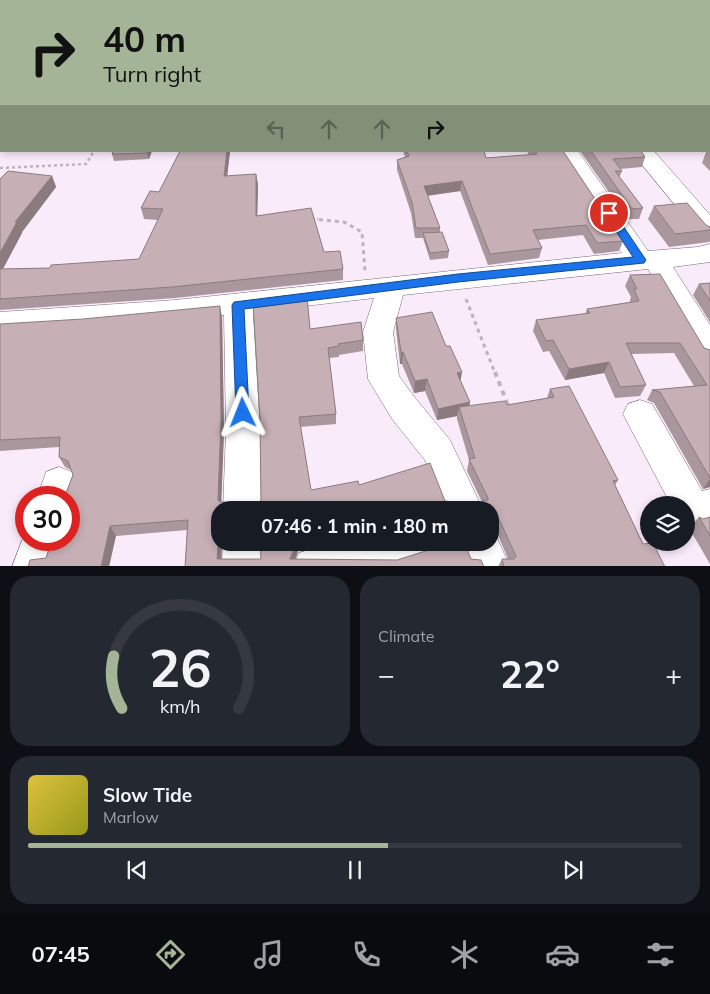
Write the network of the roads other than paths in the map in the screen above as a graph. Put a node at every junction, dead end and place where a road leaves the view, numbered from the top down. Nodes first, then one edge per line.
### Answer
1 (568, 152) edge
2 (643, 152) edge
3 (710, 231) edge
4 (710, 253) edge
5 (648, 259) junction
6 (379, 287) junction
7 (238, 305) junction
8 (0, 323) edge
9 (710, 350) edge
10 (640, 414) dead end
11 (242, 501) edge
12 (460, 501) edge
13 (710, 507) edge
14 (37, 551) edge
15 (242, 551) edge
16 (379, 551) edge
17 (483, 551) edge
18 (32, 566) edge
19 (242, 566) edge
20 (312, 566) edge
21 (490, 566) edge

1 - 5 street
2 - 3 street
4 - 5 street
5 - 6 street
5 - 9 street
6 - 7 street
6 - 12 street
7 - 8 street
7 - 11 street
10 - 13 street
14 - 18 street
15 - 19 street
16 - 20 street
17 - 21 street

